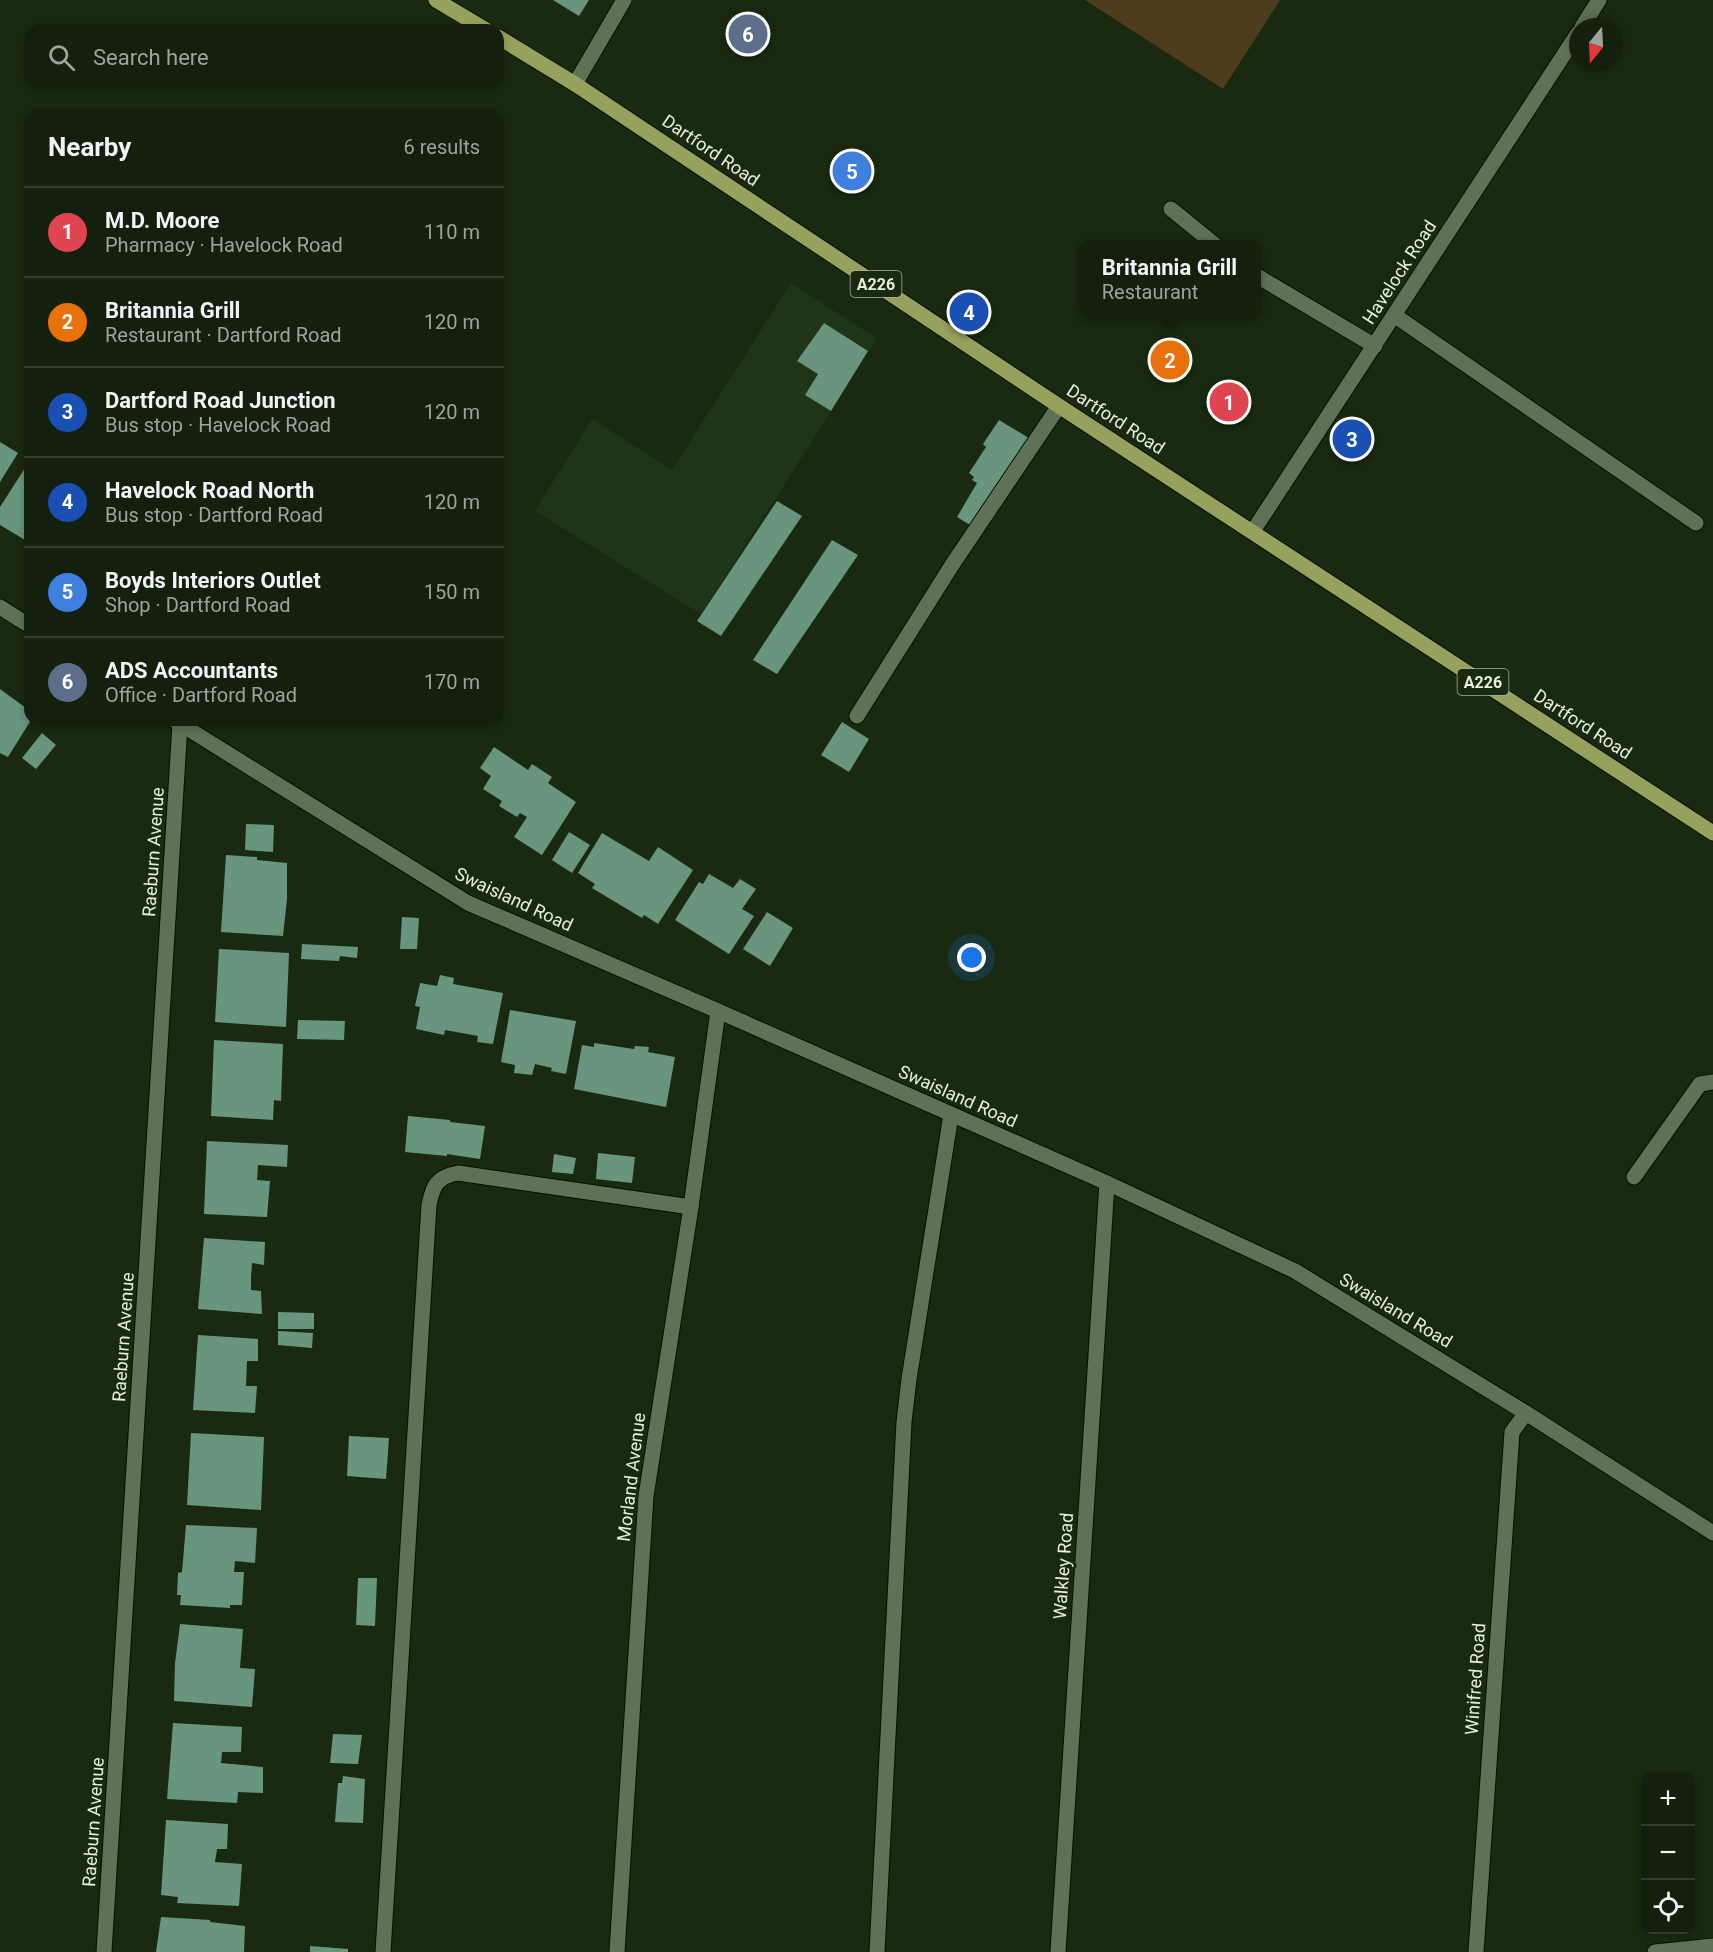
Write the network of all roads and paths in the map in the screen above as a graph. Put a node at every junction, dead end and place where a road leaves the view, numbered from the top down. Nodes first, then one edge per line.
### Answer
1 (436, 0) edge
2 (624, 0) edge
3 (1599, 0) edge
4 (1588, 18) edge
5 (476, 24) edge
6 (504, 41) edge
7 (1569, 47) edge
8 (575, 84) junction
9 (1171, 209) dead end
10 (1209, 240) edge
11 (1261, 278) edge
12 (1394, 315) junction
13 (1375, 346) junction
14 (1059, 406) junction
15 (1696, 524) dead end
16 (1253, 531) junction
17 (0, 607) edge
18 (24, 622) edge
19 (857, 716) dead end
20 (177, 726) edge
21 (183, 726) edge
22 (1713, 833) edge
23 (718, 1011) junction
24 (1713, 1082) edge
25 (951, 1115) junction
26 (1634, 1177) dead end
27 (1107, 1183) junction
28 (691, 1208) junction
29 (1526, 1413) junction
30 (1713, 1533) edge
31 (1713, 1946) edge
32 (104, 1952) edge
33 (383, 1952) edge
34 (617, 1952) edge
35 (877, 1952) edge
36 (1058, 1952) edge
37 (1476, 1952) edge
38 (1655, 1952) edge

1 - 5 main road
2 - 8 street
3 - 4 street
6 - 8 main road, Dartford Road / A226
7 - 12 street, Havelock Road
8 - 14 main road, Dartford Road / A226
9 - 10 street
11 - 13 street
12 - 13 street, Havelock Road
12 - 15 street
13 - 16 street, Havelock Road
14 - 16 main road, Dartford Road / A226
14 - 19 street
16 - 22 main road, Dartford Road / A226
17 - 18 street
20 - 32 street, Raeburn Avenue
21 - 23 street, Swaisland Road
23 - 25 street, Swaisland Road
23 - 28 street, Morland Avenue
24 - 26 street
25 - 27 street, Swaisland Road
25 - 35 street
27 - 29 street, Swaisland Road
27 - 36 street, Walkley Road
28 - 33 street
28 - 34 street, Morland Avenue
29 - 30 street, Swaisland Road
29 - 37 street, Winifred Road
31 - 38 street

